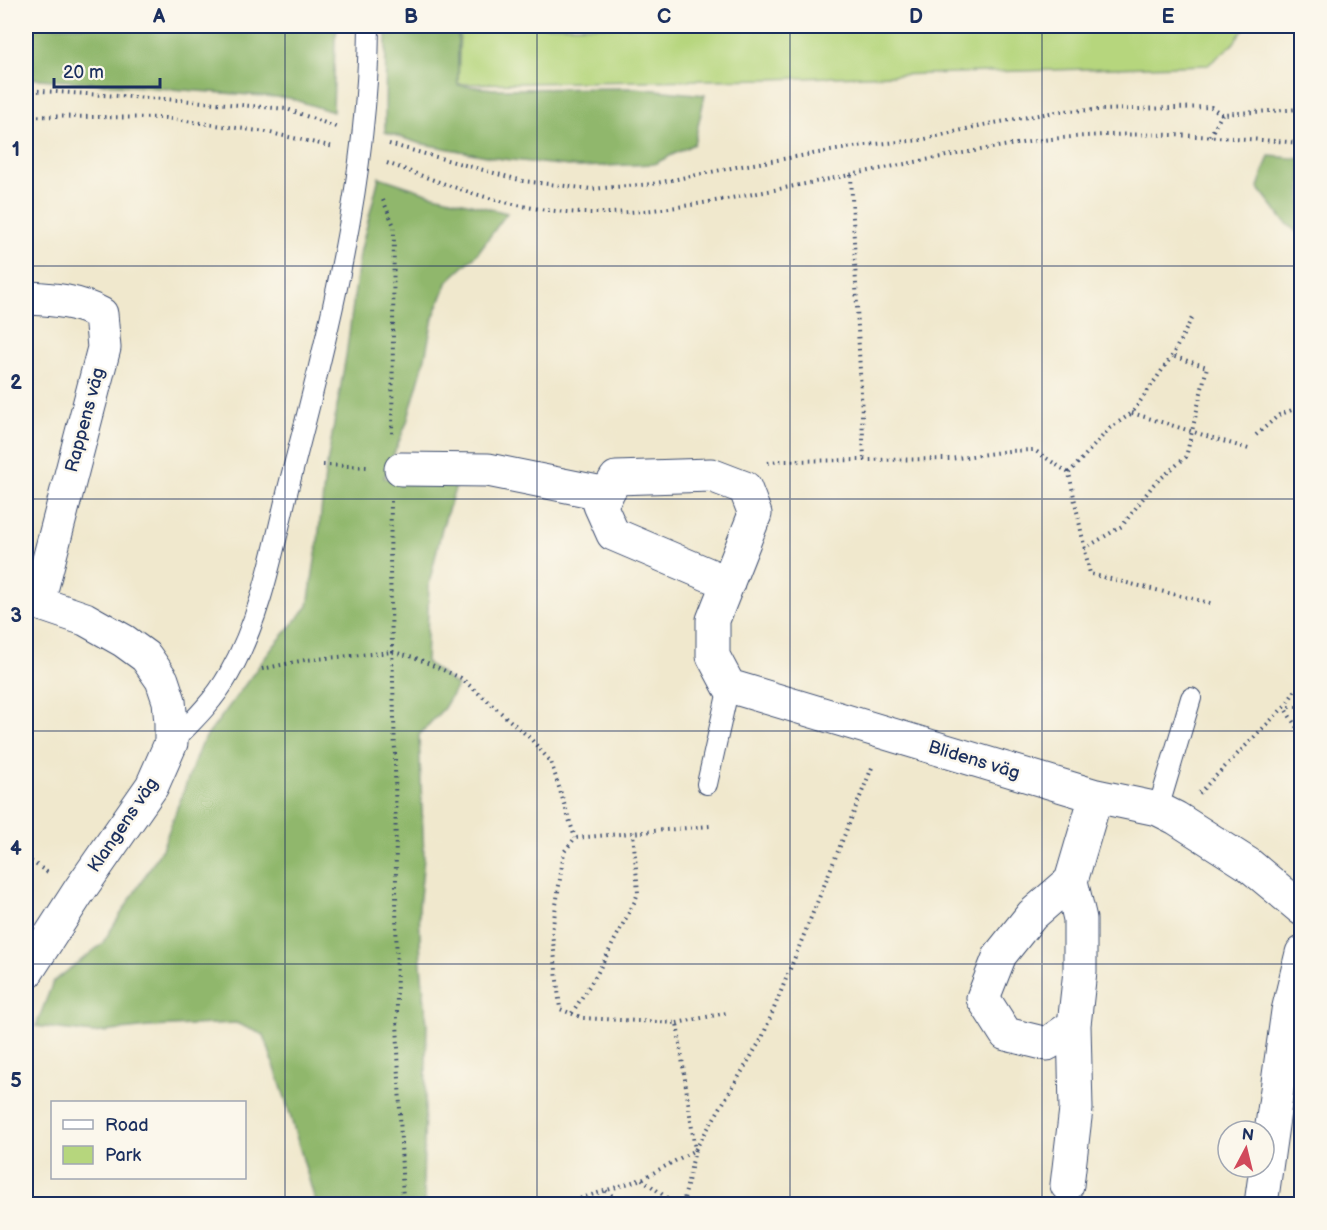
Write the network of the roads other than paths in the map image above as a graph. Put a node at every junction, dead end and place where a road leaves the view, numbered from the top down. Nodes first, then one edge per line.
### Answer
1 (369, 26) edge
2 (26, 298) edge
3 (396, 469) road end
4 (607, 494) junction
5 (728, 583) junction
6 (32, 600) edge
7 (729, 686) junction
8 (1191, 698) dead end
9 (171, 743) junction
10 (707, 784) dead end
11 (1096, 796) junction
12 (1167, 813) junction
13 (1071, 881) junction
14 (1302, 909) edge
15 (1302, 953) edge
16 (26, 973) edge
17 (1074, 1024) junction
18 (1067, 1185) dead end
19 (1261, 1204) edge

1 - 9 lane
2 - 6 street, Rappens väg
3 - 4 street
4 - 5 street
4 - 5 street
5 - 7 street
6 - 9 street, Klangens väg
7 - 10 lane
7 - 11 street, Blidens väg
8 - 12 lane
9 - 16 street, Klangens väg
11 - 12 street, Blidens väg
11 - 13 street
12 - 14 street, Blidens väg
13 - 17 street
13 - 17 street
15 - 19 street
17 - 18 street

